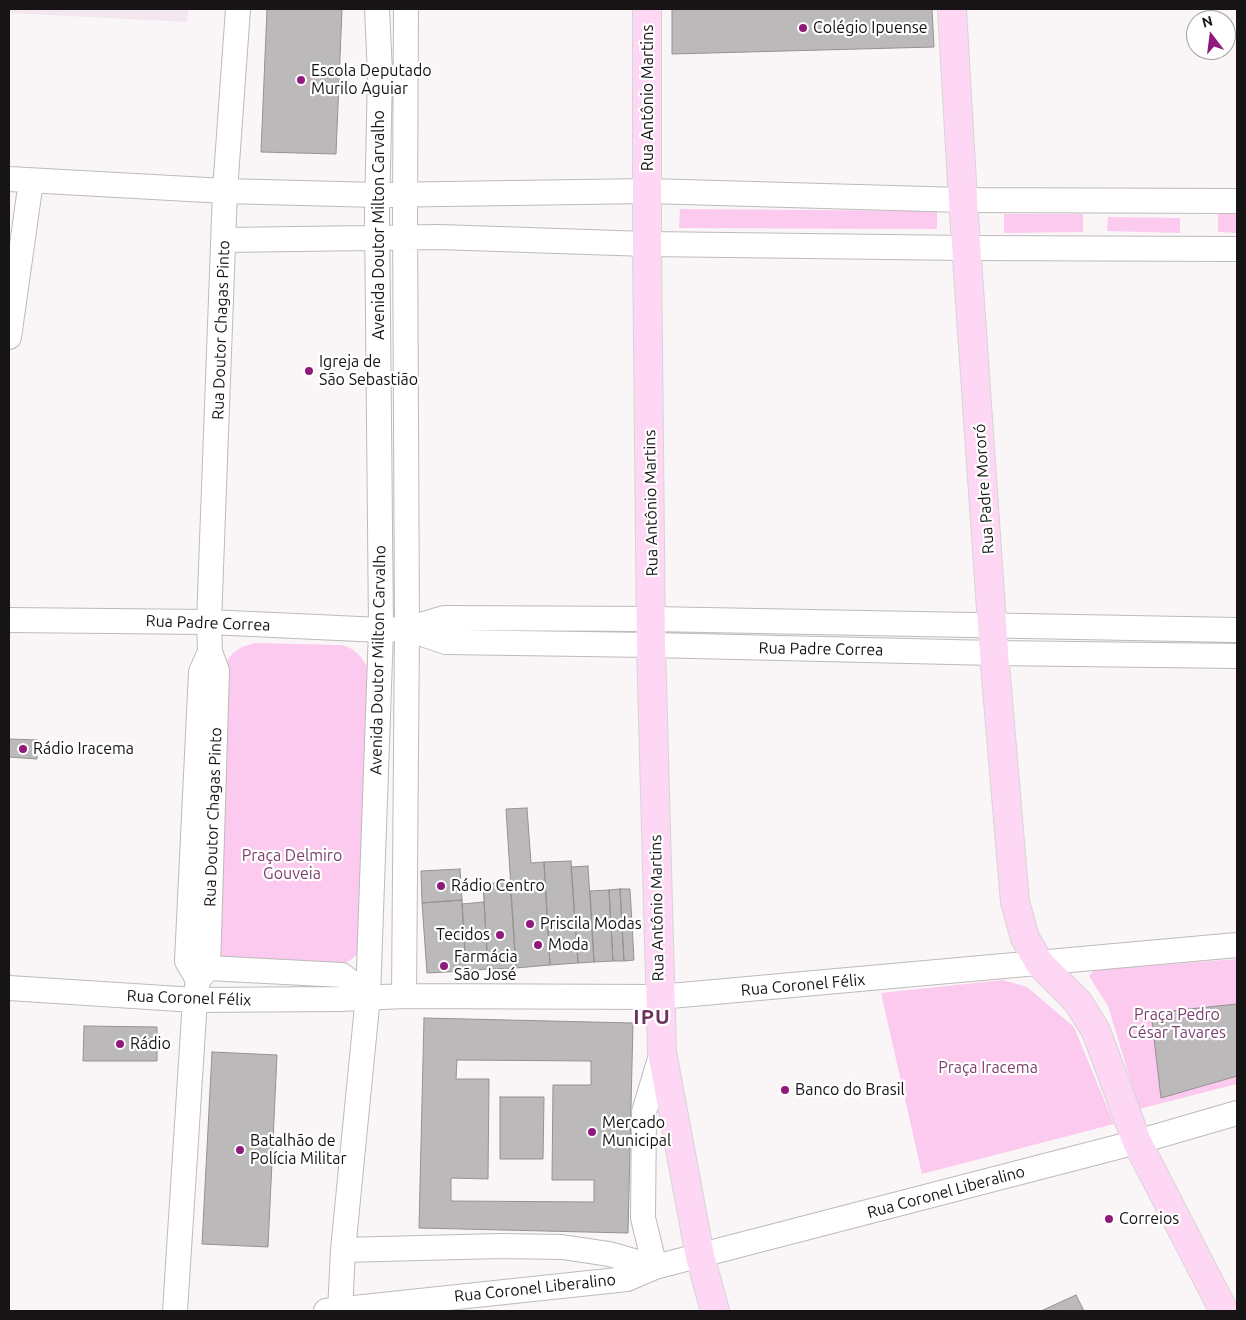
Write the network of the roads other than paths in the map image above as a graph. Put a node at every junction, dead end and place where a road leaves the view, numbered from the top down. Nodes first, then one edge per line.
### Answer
1 (238, 9) edge
2 (378, 9) edge
3 (406, 9) edge
4 (647, 9) edge
5 (952, 9) edge
6 (20, 180) edge
7 (226, 191) junction
8 (648, 191) junction
9 (405, 194) junction
10 (377, 195) junction
11 (963, 200) junction
12 (1237, 201) edge
13 (405, 237) junction
14 (377, 238) junction
15 (225, 240) junction
16 (648, 244) junction
17 (967, 248) junction
18 (1237, 249) edge
19 (9, 337) edge
20 (9, 620) edge
21 (209, 622) junction
22 (993, 626) junction
23 (407, 629) junction
24 (381, 630) junction
25 (1237, 630) edge
26 (652, 632) junction
27 (994, 653) junction
28 (1237, 656) edge
29 (1237, 945) edge
30 (1040, 964) junction
31 (201, 983) junction
32 (9, 988) edge
33 (368, 996) junction
34 (404, 996) junction
35 (660, 997) junction
36 (662, 1052) junction
37 (1237, 1113) edge
38 (1137, 1142) junction
39 (343, 1250) junction
40 (700, 1256) junction
41 (655, 1267) junction
42 (1237, 1309) edge
43 (175, 1311) edge
44 (335, 1311) edge
45 (715, 1311) edge
46 (1224, 1311) edge
47 (1234, 1311) edge

1 - 7 street, Rua Doutor Chagas Pinto
2 - 10 street, Avenida Doutor Milton Carvalho
3 - 9 street, Avenida Doutor Milton Carvalho
4 - 8 main road, Rua Antônio Martins
5 - 11 main road, Rua Padre Mororó
6 - 7 street
6 - 19 street
7 - 10 street
7 - 15 street, Rua Doutor Chagas Pinto
8 - 9 street
8 - 11 street
8 - 16 main road, Rua Antônio Martins
9 - 10 street
9 - 13 street, Avenida Doutor Milton Carvalho
10 - 14 street, Avenida Doutor Milton Carvalho
11 - 12 street
11 - 17 main road, Rua Padre Mororó
13 - 14 street
13 - 16 street
13 - 23 street, Avenida Doutor Milton Carvalho
14 - 15 street
14 - 24 street, Avenida Doutor Milton Carvalho
15 - 21 street, Rua Doutor Chagas Pinto
16 - 17 street
16 - 26 main road, Rua Antônio Martins
17 - 18 street
17 - 22 main road, Rua Padre Mororó
20 - 21 street, Rua Padre Correa
21 - 24 street, Rua Padre Correa
21 - 31 street, Rua Doutor Chagas Pinto
22 - 25 street, Rua Padre Correa
22 - 26 street, Rua Padre Correa
22 - 27 main road, Rua Padre Mororó
23 - 24 street, Rua Padre Correa
23 - 26 street, Rua Padre Correa
23 - 34 street, Avenida Doutor Milton Carvalho
24 - 33 street, Avenida Doutor Milton Carvalho
26 - 27 street, Rua Padre Correa
26 - 35 main road, Rua Antônio Martins
27 - 28 street, Rua Padre Correa
27 - 30 main road, Rua Padre Mororó
29 - 30 street, Rua Coronel Félix
30 - 35 street, Rua Coronel Félix
30 - 38 main road, Rua Padre Mororó
31 - 32 street, Rua Coronel Félix
31 - 33 street, Rua Coronel Félix
31 - 33 street, Rua Coronel Félix
31 - 43 street, Rua Doutor Chagas Pinto
33 - 34 street, Rua Coronel Félix
33 - 39 street, Avenida Doutor Milton Carvalho
34 - 35 street, Rua Coronel Félix
35 - 36 main road, Rua Antônio Martins
36 - 40 main road, Rua Antônio Martins
36 - 41 street
37 - 38 street, Rua Coronel Liberalino
38 - 40 street, Rua Coronel Liberalino
38 - 46 main road, Rua Padre Mororó
39 - 41 street, Rua Coronel Liberalino
39 - 44 street, Avenida Doutor Milton Carvalho
40 - 41 street, Rua Coronel Liberalino
40 - 45 main road, Rua Antônio Martins
41 - 44 street, Rua Coronel Liberalino
42 - 47 street

